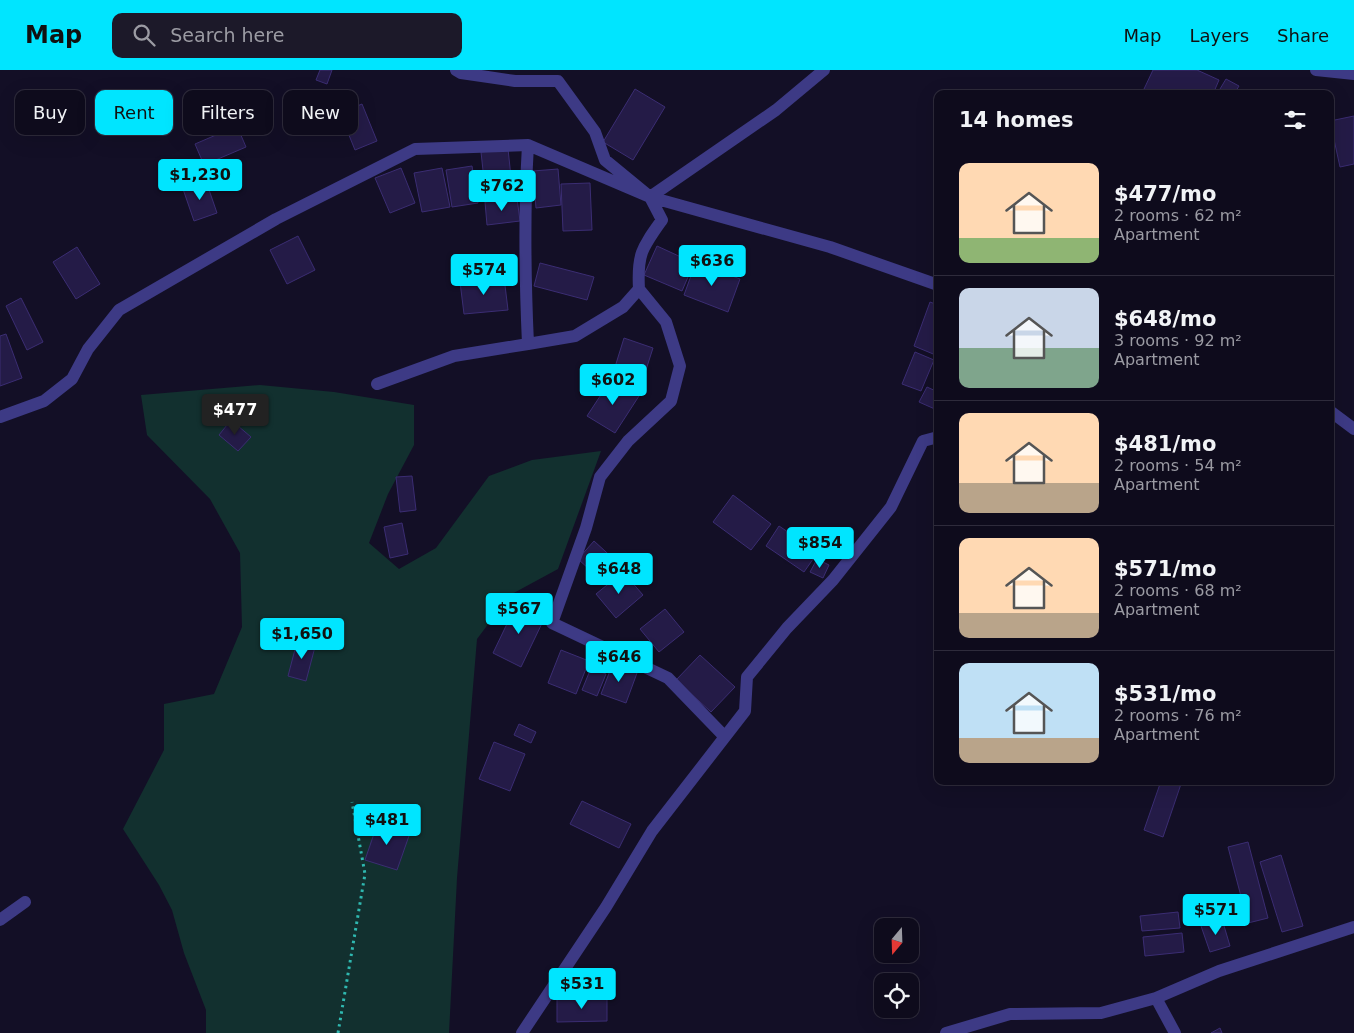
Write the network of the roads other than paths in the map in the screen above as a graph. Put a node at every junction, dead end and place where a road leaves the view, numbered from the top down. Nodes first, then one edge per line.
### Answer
1 (456, 70) edge
2 (824, 70) edge
3 (1316, 70) edge
4 (1354, 74) edge
5 (528, 145) junction
6 (650, 197) junction
7 (934, 284) edge
8 (639, 289) junction
9 (528, 344) junction
10 (377, 384) dead end
11 (1334, 414) edge
12 (0, 417) edge
13 (1354, 429) edge
14 (934, 438) edge
15 (725, 737) junction
16 (25, 902) dead end
17 (0, 920) edge
18 (1354, 927) edge
19 (1156, 998) junction
20 (522, 1033) edge
21 (946, 1033) edge
22 (1175, 1033) edge

1 - 6 street
2 - 6 street
3 - 4 street
5 - 6 street
5 - 9 street
5 - 12 street
6 - 7 street
6 - 8 street
8 - 9 street
8 - 15 street
9 - 10 street
11 - 13 street
14 - 15 street
15 - 20 street
16 - 17 street
18 - 19 street
19 - 21 street
19 - 22 street

